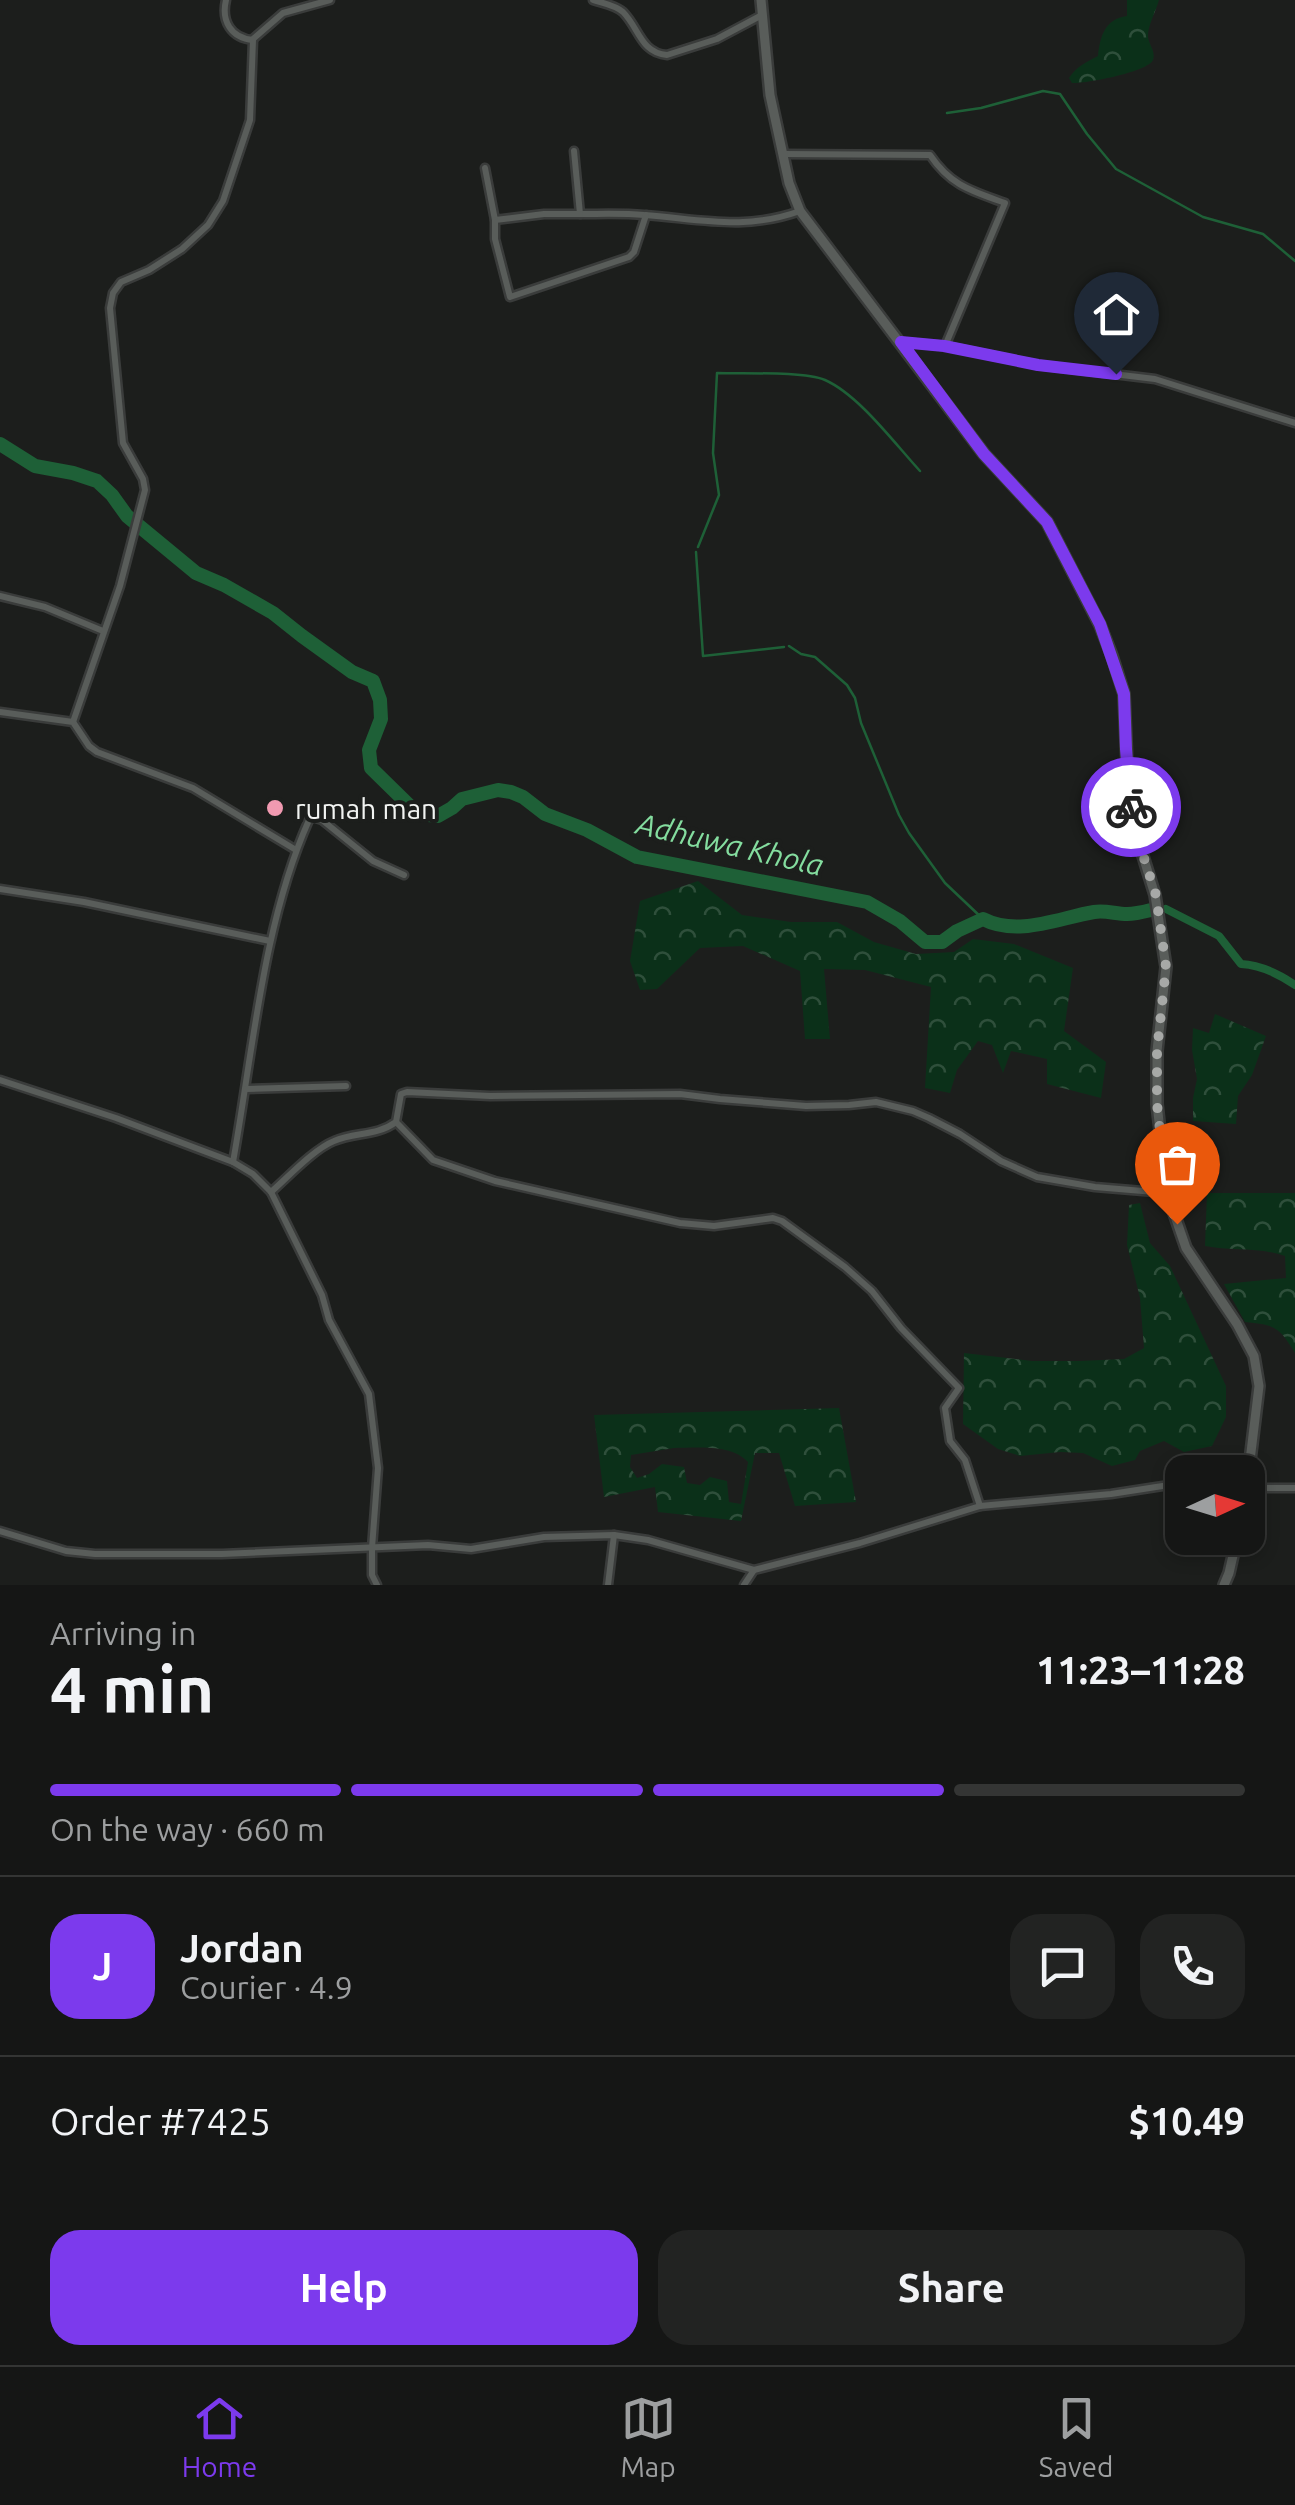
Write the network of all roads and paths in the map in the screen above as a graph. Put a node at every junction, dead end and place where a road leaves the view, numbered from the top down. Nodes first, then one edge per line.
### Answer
1 (226, 0) edge
2 (330, 0) edge
3 (592, 0) edge
4 (760, 0) edge
5 (762, 15) junction
6 (253, 40) junction
7 (574, 150) dead end
8 (782, 154) junction
9 (485, 168) dead end
10 (800, 211) junction
11 (580, 214) junction
12 (646, 215) junction
13 (495, 220) junction
14 (901, 342) junction
15 (944, 346) junction
16 (1295, 423) edge
17 (0, 596) edge
18 (103, 631) junction
19 (0, 712) edge
20 (73, 722) junction
21 (296, 850) junction
22 (404, 875) dead end
23 (0, 889) edge
24 (270, 942) junction
25 (0, 1080) edge
26 (346, 1086) dead end
27 (246, 1088) junction
28 (396, 1122) junction
29 (234, 1162) junction
30 (271, 1192) junction
31 (1167, 1193) junction
32 (1251, 1455) edge
33 (1165, 1486) edge
34 (1265, 1488) edge
35 (1295, 1488) edge
36 (980, 1506) junction
37 (0, 1531) edge
38 (614, 1535) junction
39 (372, 1548) junction
40 (1232, 1555) edge
41 (754, 1570) junction
42 (377, 1585) edge
43 (608, 1585) edge
44 (744, 1585) edge
45 (1224, 1585) edge

1 - 6 street
2 - 6 street
3 - 5 street
4 - 5 street
5 - 8 street
6 - 18 street
7 - 11 street
8 - 10 street
8 - 15 street
9 - 13 street
10 - 12 street
10 - 14 street
11 - 12 street
11 - 13 street
12 - 13 street
14 - 15 street
14 - 31 street
15 - 16 street
17 - 18 street
18 - 20 street
19 - 20 street
20 - 21 street
21 - 22 street
21 - 24 street
23 - 24 street
24 - 27 street
25 - 29 street
26 - 27 street
27 - 29 street
28 - 30 street
28 - 31 street
28 - 36 street
29 - 30 street
30 - 39 street
31 - 32 street
33 - 36 street
34 - 35 street
36 - 41 street
37 - 39 street
38 - 39 street
38 - 41 street
38 - 43 street
39 - 42 street
40 - 45 street
41 - 44 street

